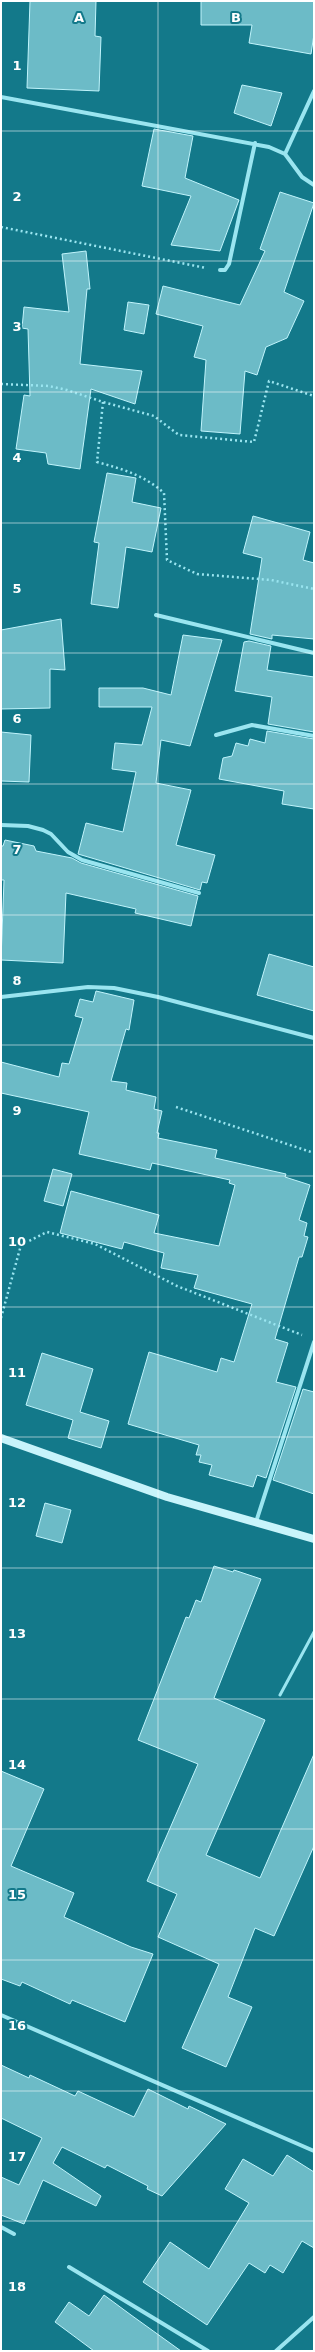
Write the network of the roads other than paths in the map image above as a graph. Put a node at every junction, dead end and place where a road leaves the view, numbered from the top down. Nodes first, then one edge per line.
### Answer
1 (314, 91) edge
2 (1, 97) edge
3 (255, 143) junction
4 (285, 154) junction
5 (314, 185) edge
6 (220, 270) road end
7 (156, 615) dead end
8 (314, 653) edge
9 (216, 735) dead end
10 (314, 736) edge
11 (1, 825) edge
12 (200, 893) dead end
13 (1, 997) edge
14 (314, 1038) edge
15 (314, 1342) edge
16 (1, 1438) edge
17 (256, 1522) junction
18 (314, 1539) edge
19 (314, 1632) edge
20 (280, 1694) dead end
21 (1, 2015) edge
22 (314, 2151) edge
23 (1, 2227) edge
24 (14, 2234) dead end
25 (69, 2267) dead end
26 (314, 2317) edge
27 (208, 2351) edge
28 (276, 2351) edge

1 - 4 street
2 - 3 street
3 - 4 street
3 - 6 street
4 - 5 street
7 - 8 street
9 - 10 street
11 - 12 street
13 - 14 street
15 - 17 street
16 - 17 street
17 - 18 street
19 - 20 lane
21 - 22 street
23 - 24 street
25 - 27 street
26 - 28 street

